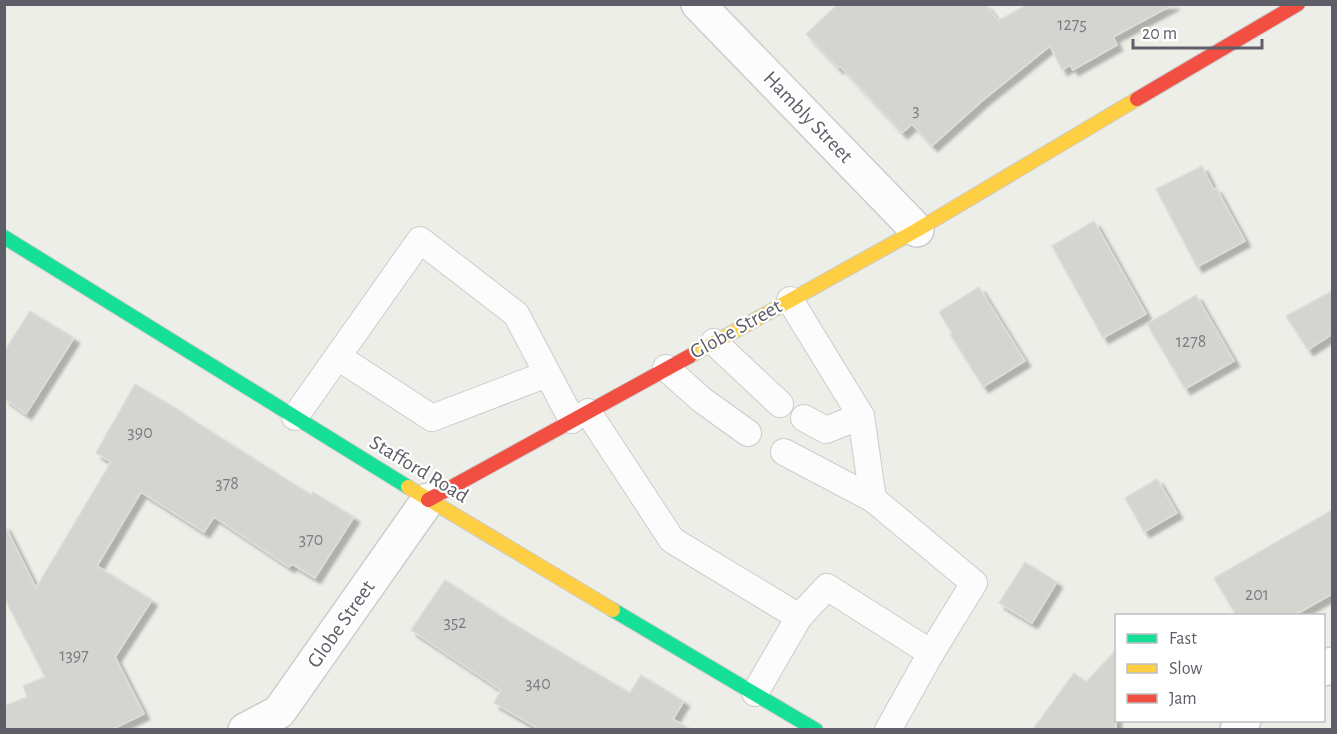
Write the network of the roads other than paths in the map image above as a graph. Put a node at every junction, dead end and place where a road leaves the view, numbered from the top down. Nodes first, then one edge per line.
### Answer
1 (698, 4) edge
2 (1276, 9) edge
3 (917, 230) junction
4 (4, 237) edge
5 (790, 300) junction
6 (714, 342) junction
7 (338, 357) junction
8 (666, 368) junction
9 (547, 374) junction
10 (780, 405) dead end
11 (580, 416) junction
12 (861, 416) junction
13 (295, 417) junction
14 (804, 418) dead end
15 (748, 433) dead end
16 (784, 452) dead end
17 (873, 499) junction
18 (428, 500) junction
19 (799, 617) junction
20 (931, 653) junction
21 (755, 693) junction
22 (245, 729) edge
23 (816, 729) edge
24 (888, 729) edge

1 - 3 street, Hambly Street
2 - 3 main road, Globe Street
3 - 5 main road, Globe Street
4 - 13 main road, Stafford Road
5 - 6 main road, Globe Street
5 - 12 lane
6 - 8 main road, Globe Street
6 - 10 lane
7 - 9 lane
7 - 9 lane
7 - 13 lane
8 - 11 main road, Globe Street
8 - 15 lane
9 - 11 lane
11 - 18 main road, Globe Street
11 - 19 lane
12 - 14 lane
12 - 17 lane
13 - 18 main road, Stafford Road
16 - 17 lane
17 - 20 lane
18 - 21 main road, Stafford Road
18 - 22 street, Globe Street
19 - 20 lane
19 - 21 lane
20 - 24 lane
21 - 23 main road, Stafford Road

